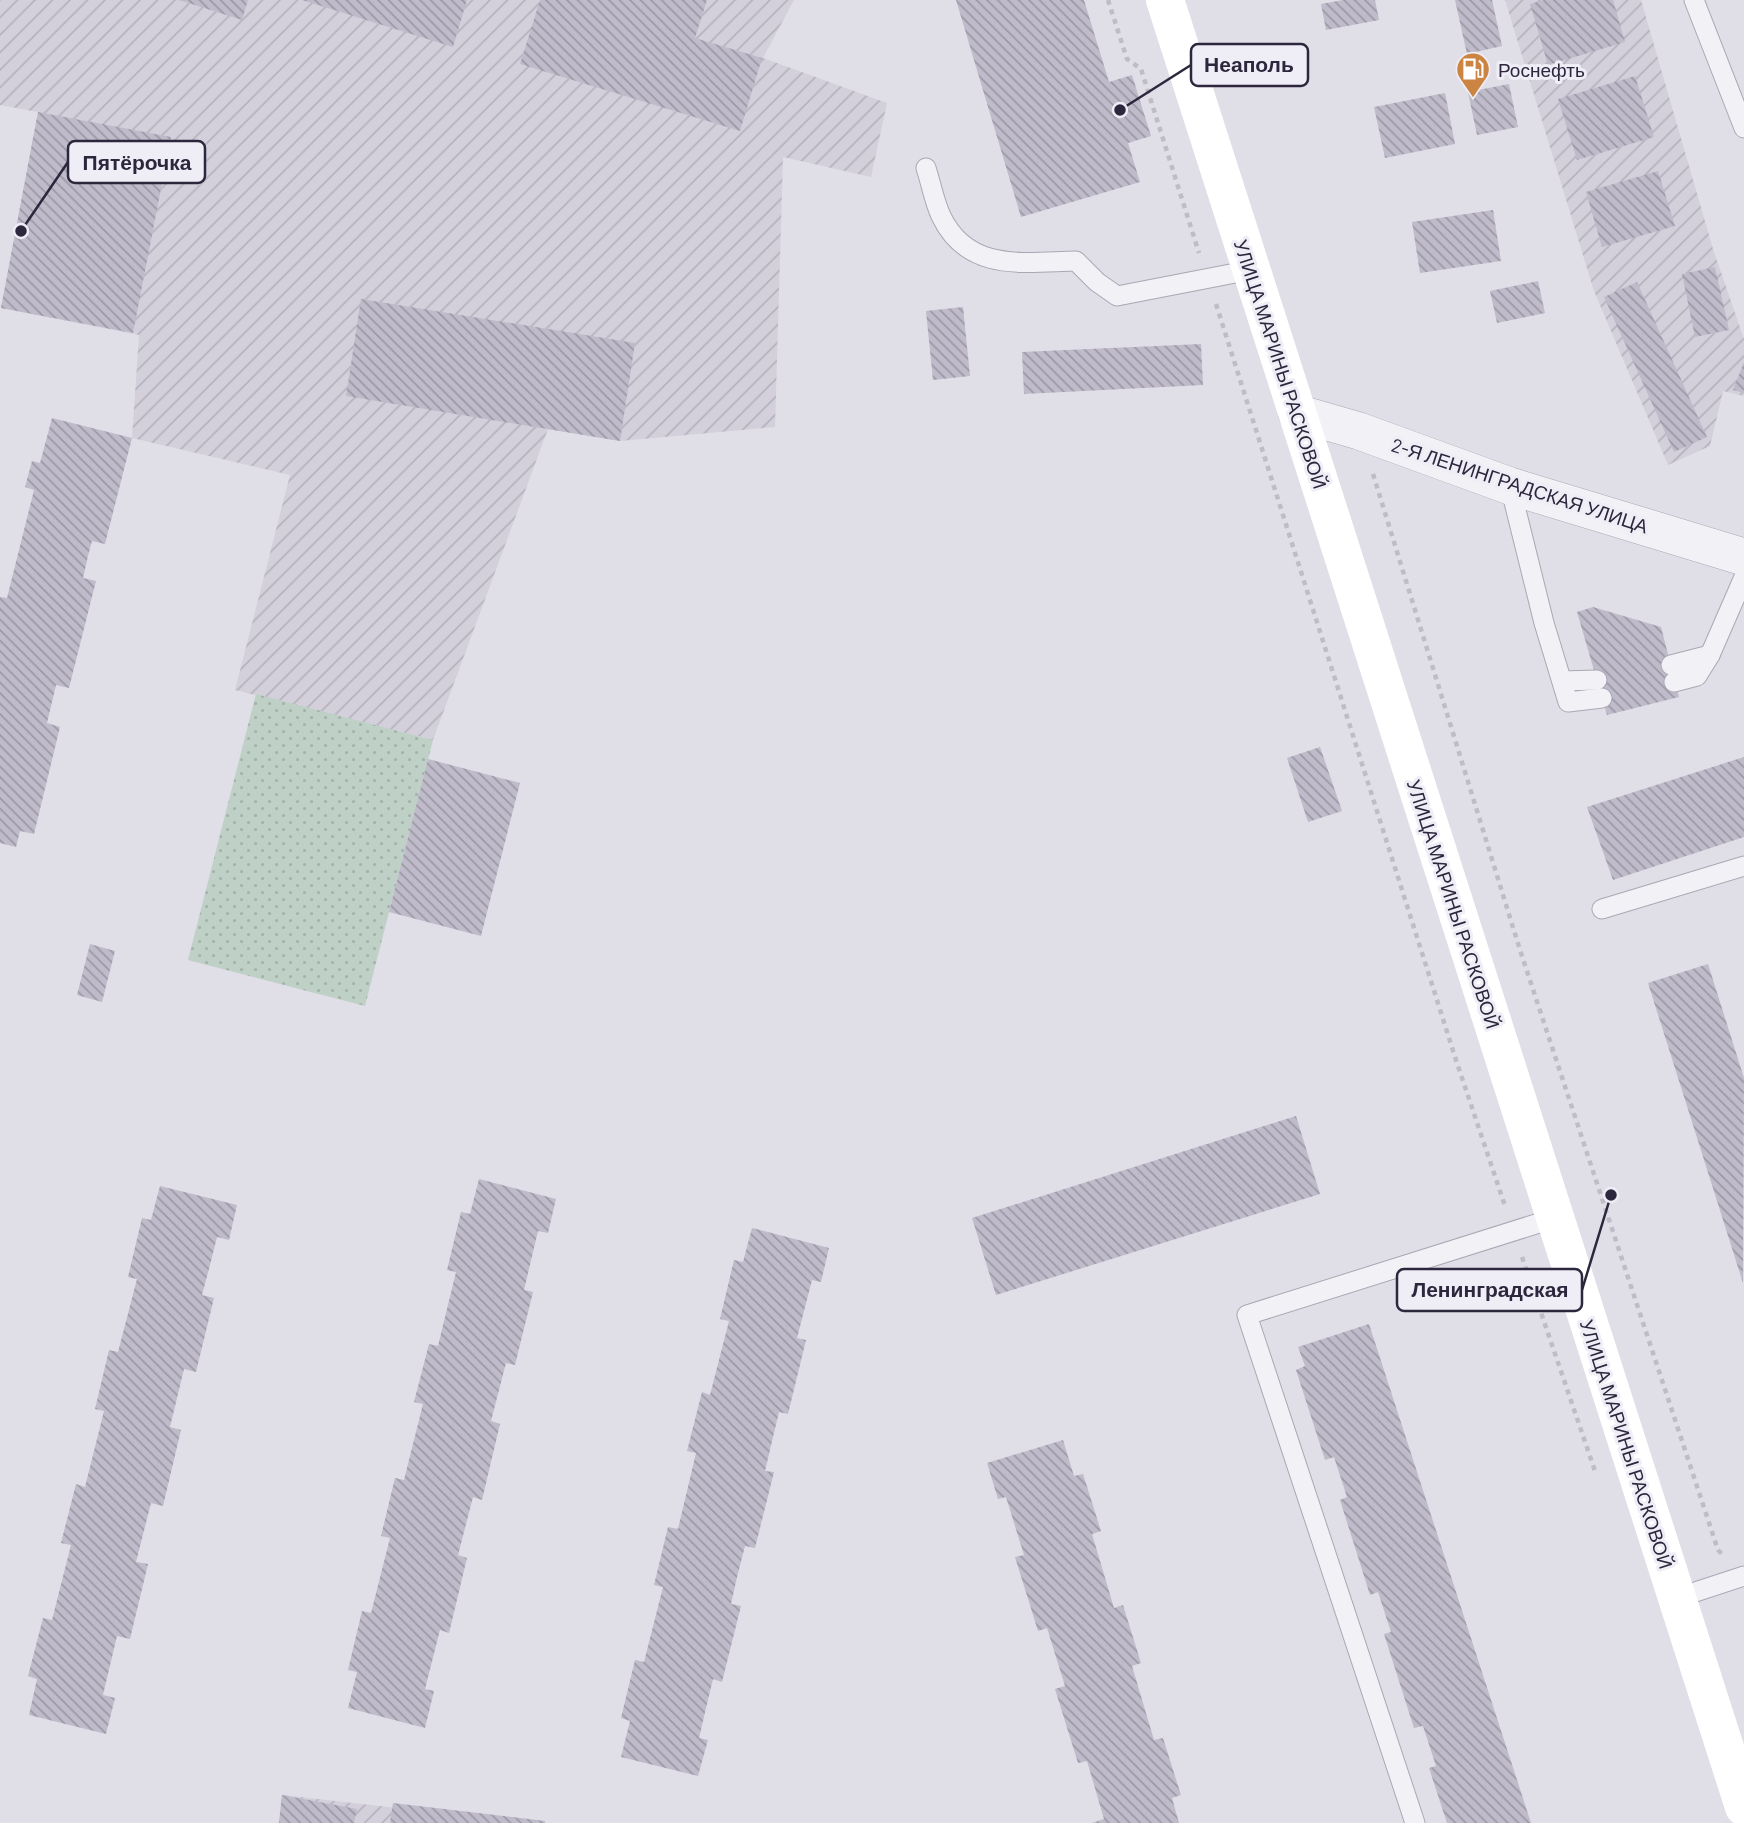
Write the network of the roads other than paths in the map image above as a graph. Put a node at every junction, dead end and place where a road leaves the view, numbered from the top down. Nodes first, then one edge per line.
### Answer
1 (1165, 0) edge
2 (1694, 0) edge
3 (1744, 128) edge
4 (926, 168) dead end
5 (1251, 270) junction
6 (1297, 413) junction
7 (1510, 486) junction
8 (1744, 557) edge
9 (1744, 577) edge
10 (1672, 673) dead end
11 (1600, 689) dead end
12 (1744, 866) edge
13 (1602, 909) dead end
14 (1555, 1218) junction
15 (1744, 1576) edge
16 (1677, 1598) junction
17 (1744, 1807) edge
18 (1415, 1823) edge

1 - 5 main road, УЛИЦА МАРИНЫ РАСКОВОЙ
2 - 3 lane
4 - 5 lane
5 - 6 main road, УЛИЦА МАРИНЫ РАСКОВОЙ
6 - 7 street, 2-Я ЛЕНИНГРАДСКАЯ УЛИЦА
6 - 14 main road, УЛИЦА МАРИНЫ РАСКОВОЙ
7 - 8 street, 2-Я ЛЕНИНГРАДСКАЯ УЛИЦА
7 - 11 lane
9 - 10 lane
12 - 13 lane
14 - 16 main road, УЛИЦА МАРИНЫ РАСКОВОЙ
14 - 18 lane
15 - 16 lane
16 - 17 main road, УЛИЦА МАРИНЫ РАСКОВОЙ

